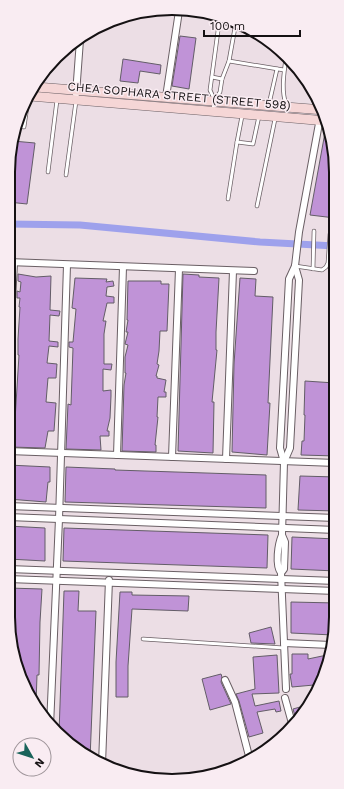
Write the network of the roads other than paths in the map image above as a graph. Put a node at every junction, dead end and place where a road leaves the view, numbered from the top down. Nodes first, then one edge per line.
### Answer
1 (178, 15) edge
2 (219, 22) edge
3 (235, 28) edge
4 (80, 45) edge
5 (229, 61) junction
6 (285, 63) edge
7 (277, 69) junction
8 (284, 70) junction
9 (212, 77) junction
10 (222, 79) junction
11 (40, 87) edge
12 (76, 89) junction
13 (34, 96) edge
14 (166, 97) junction
15 (57, 98) junction
16 (76, 99) junction
17 (214, 101) junction
18 (244, 103) junction
19 (268, 105) junction
20 (287, 107) junction
21 (316, 109) edge
22 (213, 112) junction
23 (26, 115) edge
24 (242, 115) junction
25 (258, 116) junction
26 (276, 117) junction
27 (321, 121) edge
28 (322, 125) edge
29 (21, 127) edge
30 (237, 142) junction
31 (48, 172) dead end
32 (66, 175) dead end
33 (228, 199) dead end
34 (257, 206) dead end
35 (314, 231) dead end
36 (329, 248) edge
37 (15, 263) edge
38 (67, 265) junction
39 (295, 266) junction
40 (123, 267) junction
41 (179, 269) junction
42 (313, 269) junction
43 (233, 271) junction
44 (254, 272) dead end
45 (288, 305) junction
46 (298, 305) junction
47 (285, 352) junction
48 (295, 353) junction
49 (15, 451) edge
50 (60, 453) junction
51 (117, 455) junction
52 (172, 457) junction
53 (226, 459) junction
54 (284, 462) junction
55 (329, 463) edge
56 (15, 506) edge
57 (24, 506) junction
58 (59, 508) junction
59 (98, 509) junction
60 (174, 512) junction
61 (246, 515) junction
62 (282, 516) junction
63 (15, 517) edge
64 (23, 518) junction
65 (324, 518) junction
66 (329, 518) edge
67 (59, 519) junction
68 (98, 521) junction
69 (174, 524) junction
70 (245, 526) junction
71 (282, 528) junction
72 (324, 529) junction
73 (329, 529) edge
74 (15, 569) edge
75 (56, 570) junction
76 (109, 573) junction
77 (195, 576) junction
78 (281, 576) junction
79 (15, 579) edge
80 (56, 580) junction
81 (329, 580) edge
82 (108, 583) junction
83 (194, 586) junction
84 (281, 589) junction
85 (329, 591) edge
86 (143, 639) dead end
87 (327, 645) edge
88 (284, 646) junction
89 (225, 680) dead end
90 (286, 689) dead end
91 (285, 698) dead end
92 (50, 717) edge
93 (291, 720) edge
94 (249, 754) edge
95 (102, 758) edge

1 - 14 street
2 - 9 lane
3 - 5 lane
4 - 12 street
5 - 7 lane
5 - 10 lane
6 - 8 lane
7 - 8 lane
7 - 19 lane
8 - 20 lane
9 - 10 lane
9 - 17 lane
10 - 17 lane
11 - 12 main road, CHEA SOPHARA STREET (STREET 598)
12 - 14 main road, CHEA SOPHARA STREET (STREET 598)
12 - 16 street
13 - 15 main road, CHEA SOPHARA STREET (STREET 598)
14 - 17 main road, CHEA SOPHARA STREET (STREET 598)
15 - 16 main road, CHEA SOPHARA STREET (STREET 598)
15 - 31 lane
16 - 22 main road, CHEA SOPHARA STREET (STREET 598)
16 - 32 lane
17 - 18 main road, CHEA SOPHARA STREET (STREET 598)
17 - 22 lane
18 - 19 main road, CHEA SOPHARA STREET (STREET 598)
18 - 24 lane
19 - 20 main road, CHEA SOPHARA STREET (STREET 598)
20 - 21 main road, CHEA SOPHARA STREET (STREET 598)
22 - 24 main road, CHEA SOPHARA STREET (STREET 598)
23 - 29 lane
24 - 25 main road, CHEA SOPHARA STREET (STREET 598)
24 - 30 lane
25 - 26 main road, CHEA SOPHARA STREET (STREET 598)
25 - 30 lane
26 - 27 main road, CHEA SOPHARA STREET (STREET 598)
26 - 34 lane
28 - 39 street
30 - 33 lane
35 - 42 lane
36 - 42 lane
37 - 38 street
38 - 40 street
38 - 50 street
39 - 42 lane
39 - 45 street
39 - 46 street
40 - 41 street
40 - 51 street
41 - 43 street
41 - 52 street
43 - 44 street
43 - 53 street
45 - 46 street
45 - 47 street
46 - 48 street
47 - 48 street
47 - 54 street
48 - 54 street
49 - 50 street
50 - 51 street
50 - 58 street
51 - 52 street
52 - 53 street
53 - 54 street
54 - 55 street
54 - 62 street
56 - 57 street
57 - 58 street
57 - 64 street
58 - 59 street
58 - 67 street
59 - 60 street
59 - 68 street
60 - 61 street
60 - 69 street
61 - 62 street
61 - 70 street
62 - 65 street
62 - 71 street
63 - 64 street
64 - 67 street
65 - 66 street
65 - 72 street
67 - 68 street
67 - 75 street
68 - 69 street
69 - 70 street
70 - 71 street
71 - 72 street
71 - 78 street
72 - 73 street
74 - 75 street
75 - 76 street
75 - 80 street
76 - 77 street
76 - 82 street
77 - 78 street
77 - 83 street
78 - 81 street
78 - 84 street
79 - 80 street
80 - 82 street
80 - 92 street
82 - 83 street
82 - 95 street
83 - 84 street
84 - 85 street
84 - 88 street
86 - 88 lane
87 - 88 street
88 - 90 street
89 - 94 street
91 - 93 street

